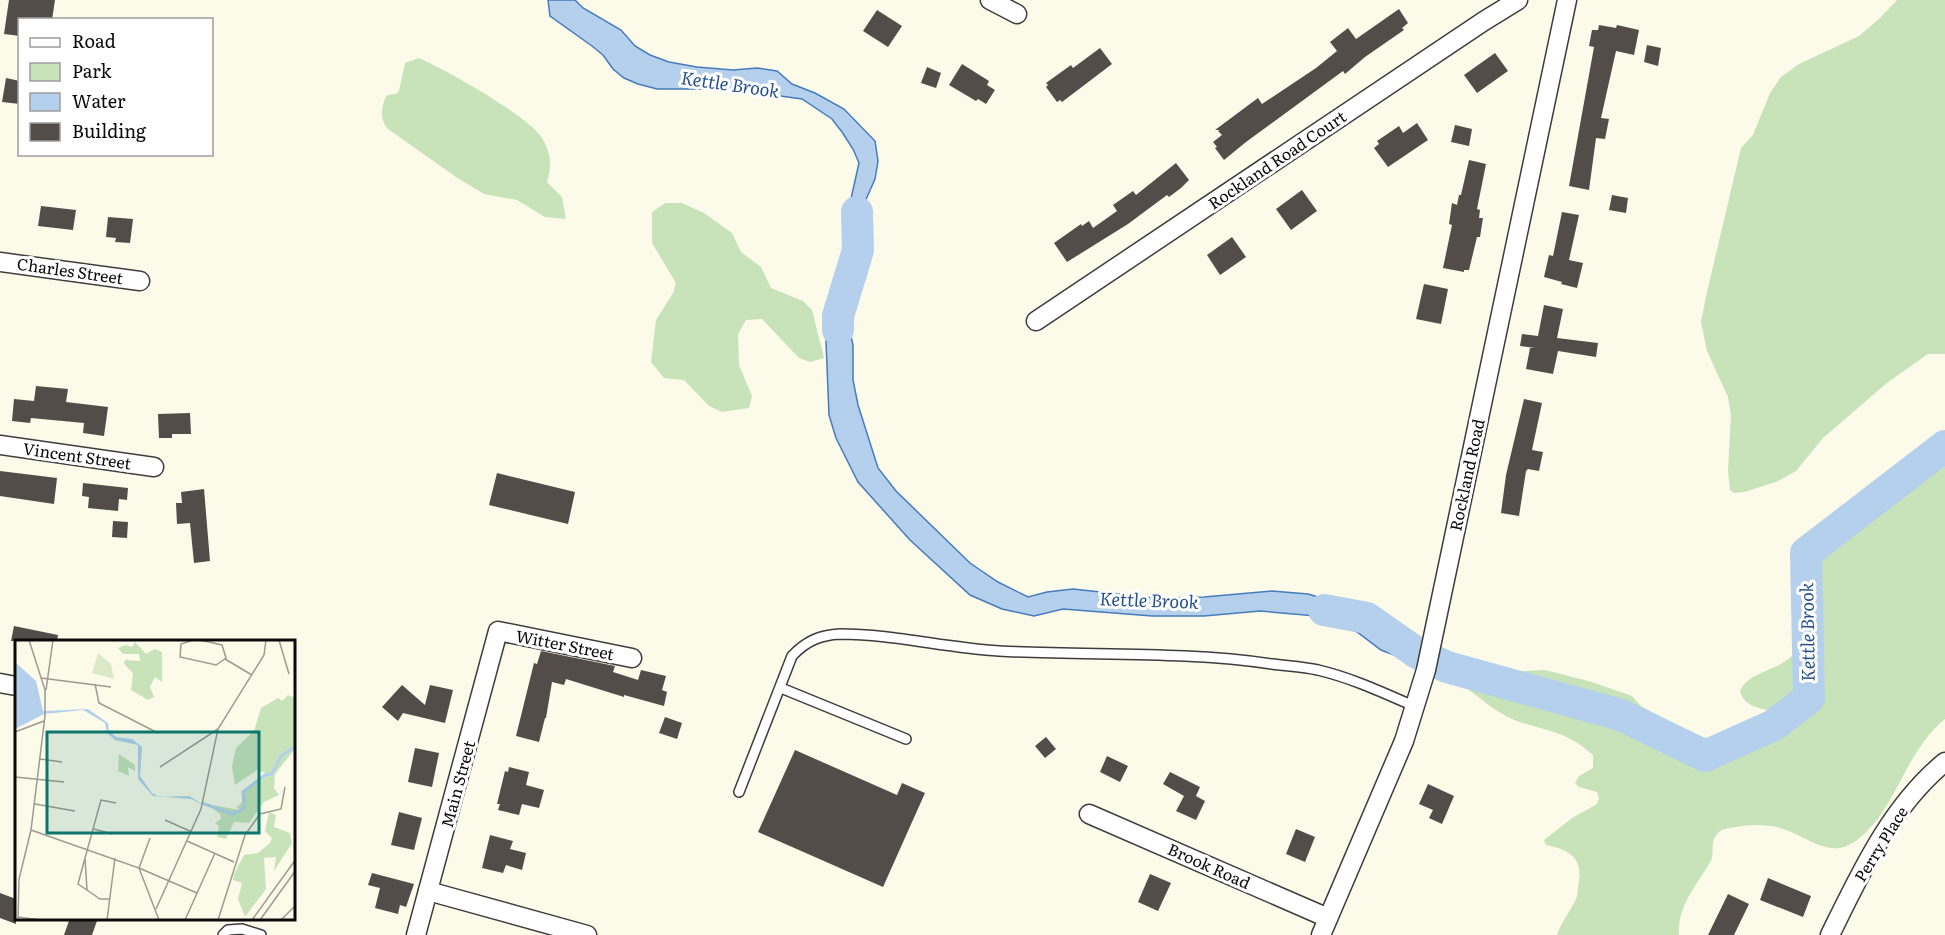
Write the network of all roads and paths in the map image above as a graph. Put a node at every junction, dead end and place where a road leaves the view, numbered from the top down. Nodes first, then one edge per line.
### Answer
1 (990, 0) edge
2 (1518, 0) edge
3 (1567, 0) edge
4 (1017, 14) dead end
5 (0, 262) edge
6 (140, 281) dead end
7 (1036, 321) dead end
8 (0, 445) edge
9 (154, 467) dead end
10 (498, 632) joint
11 (632, 658) dead end
12 (0, 683) edge
13 (15, 686) edge
14 (781, 688) junction
15 (1416, 707) junction
16 (906, 739) dead end
17 (1945, 762) edge
18 (740, 792) dead end
19 (1089, 814) dead end
20 (428, 891) junction
21 (1325, 927) edge
22 (224, 935) edge
23 (261, 935) edge
24 (416, 935) edge
25 (587, 935) edge
26 (1830, 935) edge

1 - 4 street
2 - 7 street, Rockland Road Court
3 - 15 street, Rockland Road
5 - 6 street, Charles Street
8 - 9 street, Vincent Street
10 - 11 street, Witter Street
10 - 20 street, Main Street
12 - 13 street
14 - 15 lane
14 - 16 lane
14 - 18 lane
15 - 21 street, Rockland Road
17 - 26 street, Perry Place
19 - 21 street, Brook Road
20 - 24 street, Main Street
20 - 25 street
22 - 23 lane

